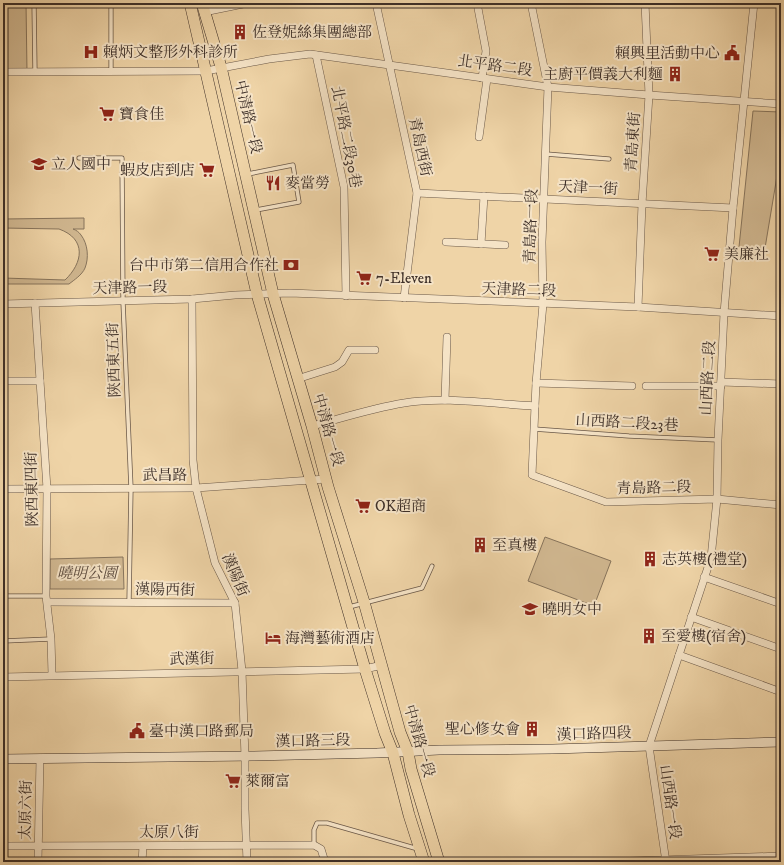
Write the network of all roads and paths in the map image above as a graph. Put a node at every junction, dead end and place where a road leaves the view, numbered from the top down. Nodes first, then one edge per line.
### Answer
1 (34, 3) edge
2 (111, 3) edge
3 (190, 3) edge
4 (248, 3) edge
5 (376, 3) edge
6 (477, 3) edge
7 (531, 3) edge
8 (644, 3) edge
9 (754, 3) edge
10 (203, 7) edge
11 (316, 55) junction
12 (389, 64) junction
13 (221, 67) junction
14 (206, 71) junction
15 (3, 72) edge
16 (35, 72) junction
17 (111, 72) junction
18 (484, 79) junction
19 (548, 87) junction
20 (649, 95) junction
21 (745, 101) junction
22 (781, 104) edge
23 (479, 137) dead end
24 (546, 154) junction
25 (80, 158) dead end
26 (609, 158) dead end
27 (246, 175) junction
28 (417, 193) junction
29 (484, 196) junction
30 (544, 199) junction
31 (642, 204) junction
32 (733, 208) junction
33 (253, 211) junction
34 (446, 242) dead end
35 (481, 244) junction
36 (504, 245) dead end
37 (257, 294) junction
38 (273, 294) junction
39 (346, 296) junction
40 (404, 298) junction
41 (192, 299) junction
42 (123, 302) junction
43 (35, 303) junction
44 (3, 304) edge
45 (543, 304) junction
46 (638, 307) junction
47 (724, 313) junction
48 (781, 316) edge
49 (447, 337) dead end
50 (375, 350) dead end
51 (297, 379) junction
52 (3, 381) edge
53 (40, 381) junction
54 (536, 383) junction
55 (721, 384) junction
56 (781, 384) edge
57 (632, 386) dead end
58 (646, 386) dead end
59 (445, 400) junction
60 (535, 406) junction
61 (312, 426) junction
62 (534, 429) junction
63 (718, 440) junction
64 (532, 475) joint
65 (326, 478) junction
66 (311, 480) junction
67 (131, 488) junction
68 (196, 488) junction
69 (3, 489) edge
70 (47, 489) junction
71 (717, 499) junction
72 (781, 504) edge
73 (432, 566) dead end
74 (704, 577) junction
75 (3, 596) edge
76 (47, 599) junction
77 (129, 602) junction
78 (364, 602) junction
79 (234, 603) junction
80 (781, 604) edge
81 (348, 607) junction
82 (691, 617) junction
83 (51, 639) junction
84 (3, 641) edge
85 (781, 649) edge
86 (679, 655) junction
87 (382, 665) junction
88 (365, 669) junction
89 (242, 671) junction
90 (52, 675) junction
91 (3, 677) edge
92 (781, 692) edge
93 (781, 742) edge
94 (649, 746) junction
95 (408, 752) junction
96 (393, 753) junction
97 (246, 757) junction
98 (40, 758) junction
99 (3, 759) edge
100 (38, 845) junction
101 (247, 845) junction
102 (314, 845) junction
103 (3, 846) edge
104 (142, 846) junction
105 (421, 850) junction
106 (781, 856) edge
107 (747, 858) junction
108 (666, 861) edge
109 (38, 862) edge
110 (142, 862) edge
111 (247, 862) edge
112 (325, 862) edge
113 (424, 862) edge
114 (439, 862) edge
115 (600, 862) edge
116 (761, 862) edge

1 - 16 lane
2 - 17 lane
3 - 14 main road, 中清路一段
4 - 10 street
5 - 12 street, 青島西街
6 - 18 street
7 - 19 street, 青島路一段
8 - 20 street, 青島東街
9 - 21 street, 山西路二段
10 - 13 main road, 中清路一段
11 - 12 street, 北平路二段
11 - 13 street, 北平路二段
11 - 39 street, 北平路二段30巷
12 - 18 street, 北平路二段
12 - 28 street, 青島西街
13 - 14 street, 北平路二段
13 - 27 main road, 中清路一段
14 - 17 street, 北平路二段
14 - 37 main road, 中清路一段
15 - 16 street, 北平路二段
16 - 17 street, 北平路二段
18 - 19 street, 北平路二段
18 - 23 street
19 - 20 street, 北平路二段
19 - 24 street, 青島路一段
20 - 21 street, 北平路二段
20 - 31 street, 青島東街
21 - 22 street, 北平路二段
21 - 32 street, 山西路二段
24 - 26 lane
24 - 30 street, 青島路一段
25 - 42 lane, 陝西東五街
27 - 33 main road, 中清路一段
27 - 33 lane
28 - 29 street, 天津一街
28 - 40 street, 青島西街
29 - 30 street, 天津一街
29 - 35 street
30 - 31 street, 天津一街
30 - 45 street, 青島路一段
31 - 32 street, 天津一街
31 - 46 street, 青島東街
32 - 47 street, 山西路二段
33 - 38 main road, 中清路一段
34 - 35 street
35 - 36 street
37 - 38 street, 天津路二段
37 - 41 street, 天津路一段
37 - 66 main road, 中清路一段
38 - 39 street, 天津路二段
38 - 51 main road, 中清路一段
39 - 40 street, 天津路二段
40 - 45 street, 天津路二段
41 - 42 street, 天津路一段
41 - 68 street, 漢陽街
42 - 43 street, 天津路一段
42 - 67 lane, 陝西東五街
43 - 44 street, 天津路一段
43 - 53 street, 陜西東四街
45 - 46 street, 天津路二段
45 - 54 street, 青島路一段
46 - 47 street, 天津路二段
47 - 48 street, 天津路二段
47 - 55 street, 山西路二段
49 - 59 street
50 - 51 street
51 - 61 main road, 中清路一段
52 - 53 street
53 - 70 street, 陜西東四街
54 - 57 street
54 - 60 street, 青島路一段
55 - 56 street
55 - 58 street
55 - 63 street, 山西路二段
59 - 60 street
59 - 61 street
60 - 62 street, 青島路一段
61 - 65 main road, 中清路一段
62 - 63 lane, 山西路二段23巷
62 - 64 street, 青島路一段
63 - 71 street, 山西路二段
64 - 71 street, 青島路二段
65 - 66 street, 武昌路
65 - 78 main road, 中清路一段
66 - 68 street, 武昌路
66 - 81 main road, 中清路一段
67 - 68 street, 武昌路
67 - 70 street, 武昌路
67 - 77 lane, 陝西東五街
68 - 79 street, 漢陽街
69 - 70 street, 武昌路
70 - 76 street, 陜西東四街
71 - 72 street, 青島路二段
71 - 74 street, 山西路二段
73 - 78 lane
74 - 80 street
74 - 82 street, 山西路二段
75 - 76 lane
76 - 77 street, 漢陽西街
76 - 83 street, 陜西東四街
77 - 79 street, 漢陽西街
78 - 81 lane
78 - 87 main road, 中清路一段
79 - 89 street, 漢陽街
81 - 88 main road, 中清路一段
82 - 85 street
82 - 86 street, 山西路二段
83 - 84 lane
83 - 90 street, 陜西東四街
86 - 92 street
86 - 94 street, 山西路二段
87 - 88 street, 武漢街
87 - 95 main road, 中清路一段
88 - 89 street, 武漢街
88 - 96 main road, 中清路一段
89 - 90 street, 武漢街
89 - 97 street, 漢陽街
90 - 91 street, 武漢街
93 - 94 street, 漢口路四段
94 - 95 street, 漢口路四段
94 - 108 street, 山西路一段
95 - 96 street, 漢口路三段
95 - 114 main road, 中清路一段
96 - 97 street, 漢口路三段
96 - 105 main road, 中清路一段
97 - 98 street, 漢口路三段
97 - 101 street, 漢陽街
98 - 99 street, 漢口路三段
98 - 100 street, 太原六街
100 - 103 street, 太原八街
100 - 104 street, 太原八街
100 - 109 street, 太原六街
101 - 102 street, 太原八街
101 - 104 street, 太原八街
101 - 111 street, 漢陽街
102 - 105 lane
102 - 112 street
104 - 110 street
105 - 113 main road, 中清路一段
106 - 107 street
107 - 108 street
107 - 116 street
108 - 115 street

